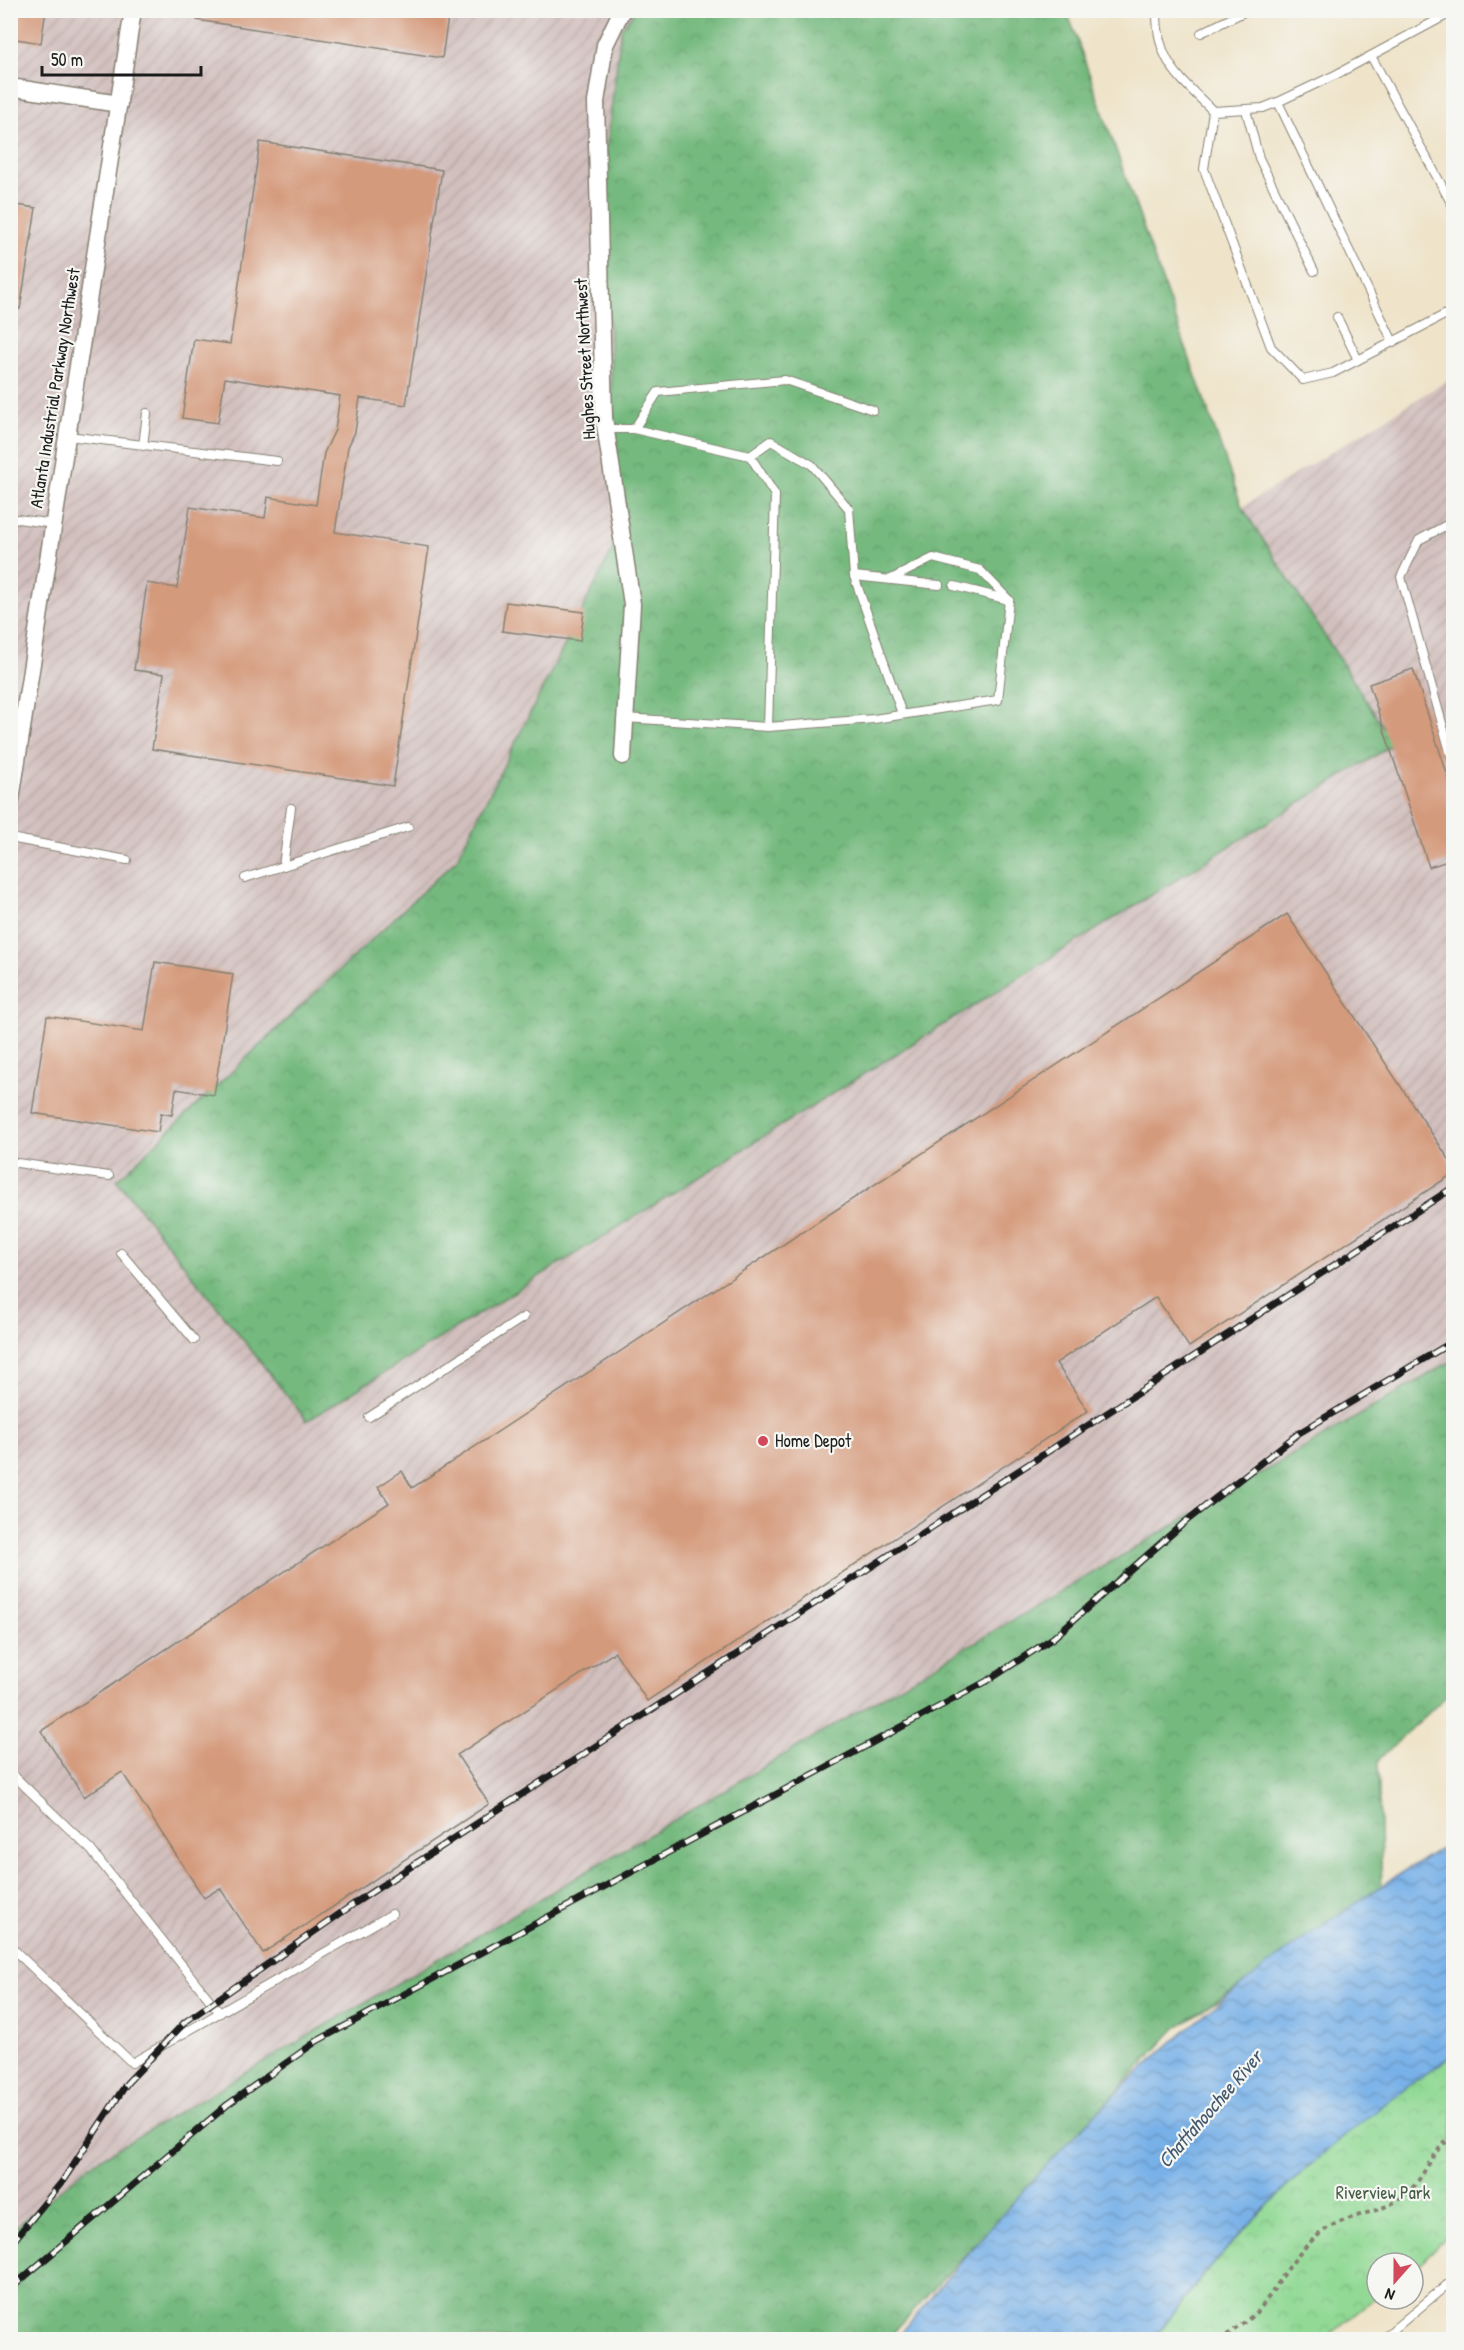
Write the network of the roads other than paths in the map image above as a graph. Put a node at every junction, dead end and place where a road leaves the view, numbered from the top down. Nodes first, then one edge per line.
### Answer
1 (133, 10) edge
2 (622, 10) edge
3 (1157, 10) edge
4 (1248, 10) edge
5 (1454, 11) edge
6 (1201, 33) dead end
7 (1371, 56) junction
8 (10, 87) edge
9 (1278, 102) junction
10 (119, 104) junction
11 (1245, 110) junction
12 (1213, 111) junction
13 (1454, 208) edge
14 (1314, 271) dead end
15 (1454, 310) edge
16 (1337, 317) dead end
17 (1393, 342) junction
18 (1358, 360) junction
19 (873, 410) dead end
20 (147, 413) dead end
21 (605, 429) junction
22 (634, 429) junction
23 (68, 436) junction
24 (143, 446) junction
25 (750, 456) junction
26 (277, 461) dead end
27 (18, 519) dead end
28 (1454, 521) edge
29 (54, 524) junction
30 (854, 576) junction
31 (891, 580) junction
32 (939, 585) dead end
33 (954, 586) dead end
34 (1009, 600) junction
35 (902, 714) junction
36 (624, 718) junction
37 (768, 727) junction
38 (623, 756) dead end
39 (1454, 766) edge
40 (11, 802) edge
41 (291, 808) dead end
42 (408, 827) dead end
43 (10, 838) edge
44 (127, 860) dead end
45 (283, 866) junction
46 (245, 878) dead end
47 (10, 1162) edge
48 (109, 1176) dead end
49 (122, 1253) dead end
50 (524, 1317) dead end
51 (194, 1340) dead end
52 (369, 1417) dead end
53 (10, 1772) edge
54 (392, 1914) dead end
55 (10, 1946) edge
56 (220, 2013) junction
57 (1454, 2278) edge
58 (1381, 2340) edge

1 - 10 street, Atlanta Industrial Parkway Northwest
2 - 21 street, Hughes Street Northwest
3 - 12 lane
4 - 6 lane
5 - 7 lane
7 - 9 lane
7 - 13 lane
8 - 10 street
9 - 11 lane
9 - 17 lane
10 - 23 street, Atlanta Industrial Parkway Northwest
11 - 12 lane
11 - 14 lane
12 - 18 lane
15 - 17 lane
16 - 18 lane
17 - 18 lane
19 - 22 lane
20 - 24 lane
21 - 22 lane
21 - 36 street, Hughes Street Northwest
22 - 25 lane
23 - 24 lane
23 - 29 street, Atlanta Industrial Parkway Northwest
24 - 26 lane
25 - 30 lane
25 - 37 lane
27 - 29 lane
28 - 39 lane
29 - 40 street, Atlanta Industrial Parkway Northwest
30 - 31 lane
30 - 35 lane
31 - 32 lane
31 - 34 lane
33 - 34 lane
34 - 35 lane
35 - 37 lane
36 - 37 lane
36 - 38 street, Hughes Street Northwest
41 - 45 lane
42 - 45 lane
43 - 44 lane
45 - 46 lane
47 - 48 lane
49 - 51 lane
50 - 52 lane
53 - 56 lane
54 - 56 lane
55 - 56 lane
57 - 58 lane

